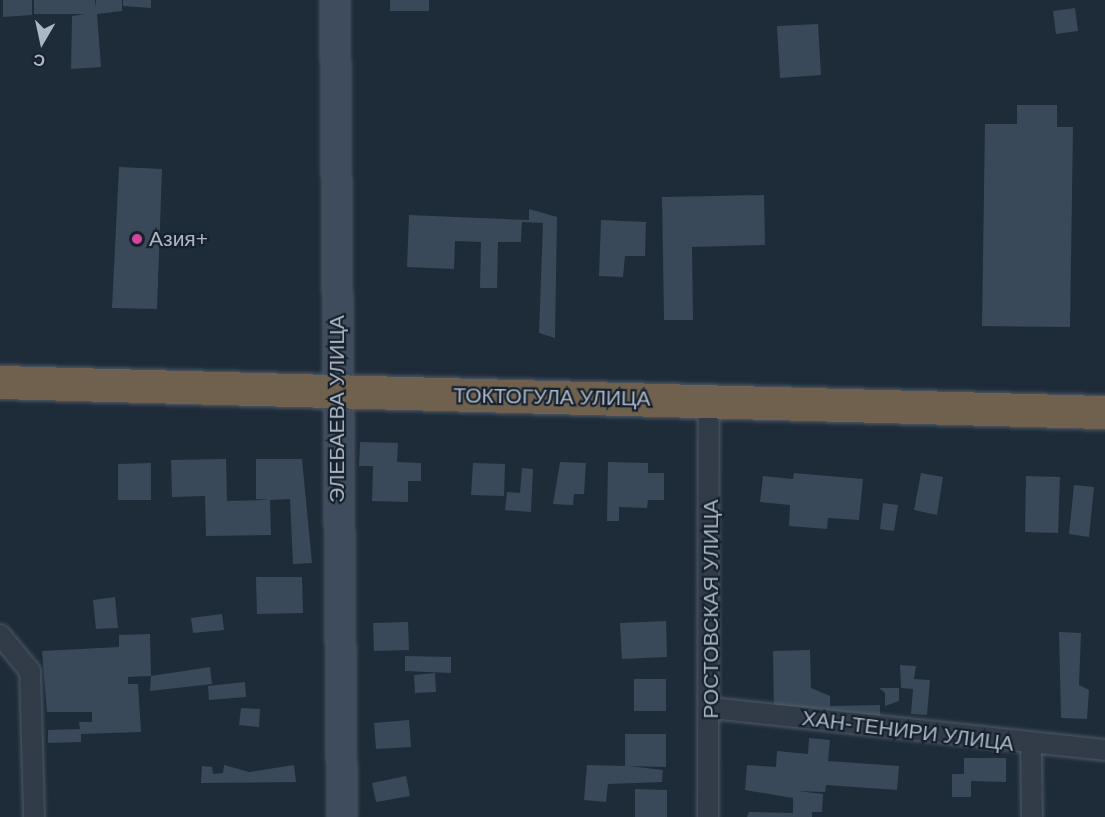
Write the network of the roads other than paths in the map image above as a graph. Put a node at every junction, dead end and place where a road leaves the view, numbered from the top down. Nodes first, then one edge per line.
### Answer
1 (335, 0) edge
2 (0, 382) edge
3 (337, 392) junction
4 (709, 401) junction
5 (1105, 412) edge
6 (0, 635) edge
7 (712, 708) junction
8 (1030, 746) junction
9 (1105, 750) edge
10 (34, 817) edge
11 (342, 817) edge
12 (708, 817) edge
13 (1032, 817) edge

1 - 3 main road, ЭЛЕБАЕВА УЛИЦА
2 - 3 highway, ТОКТОГУЛА УЛИЦА
3 - 4 highway, ТОКТОГУЛА УЛИЦА
3 - 11 main road, ЭЛЕБАЕВА УЛИЦА
4 - 5 highway, ТОКТОГУЛА УЛИЦА
4 - 7 street, РОСТОВСКАЯ УЛИЦА
6 - 10 street
7 - 8 street, ХАН-ТЕНИРИ УЛИЦА
7 - 12 street, РОСТОВСКАЯ УЛИЦА
8 - 9 street, ХАН-ТЕНИРИ УЛИЦА
8 - 13 street

